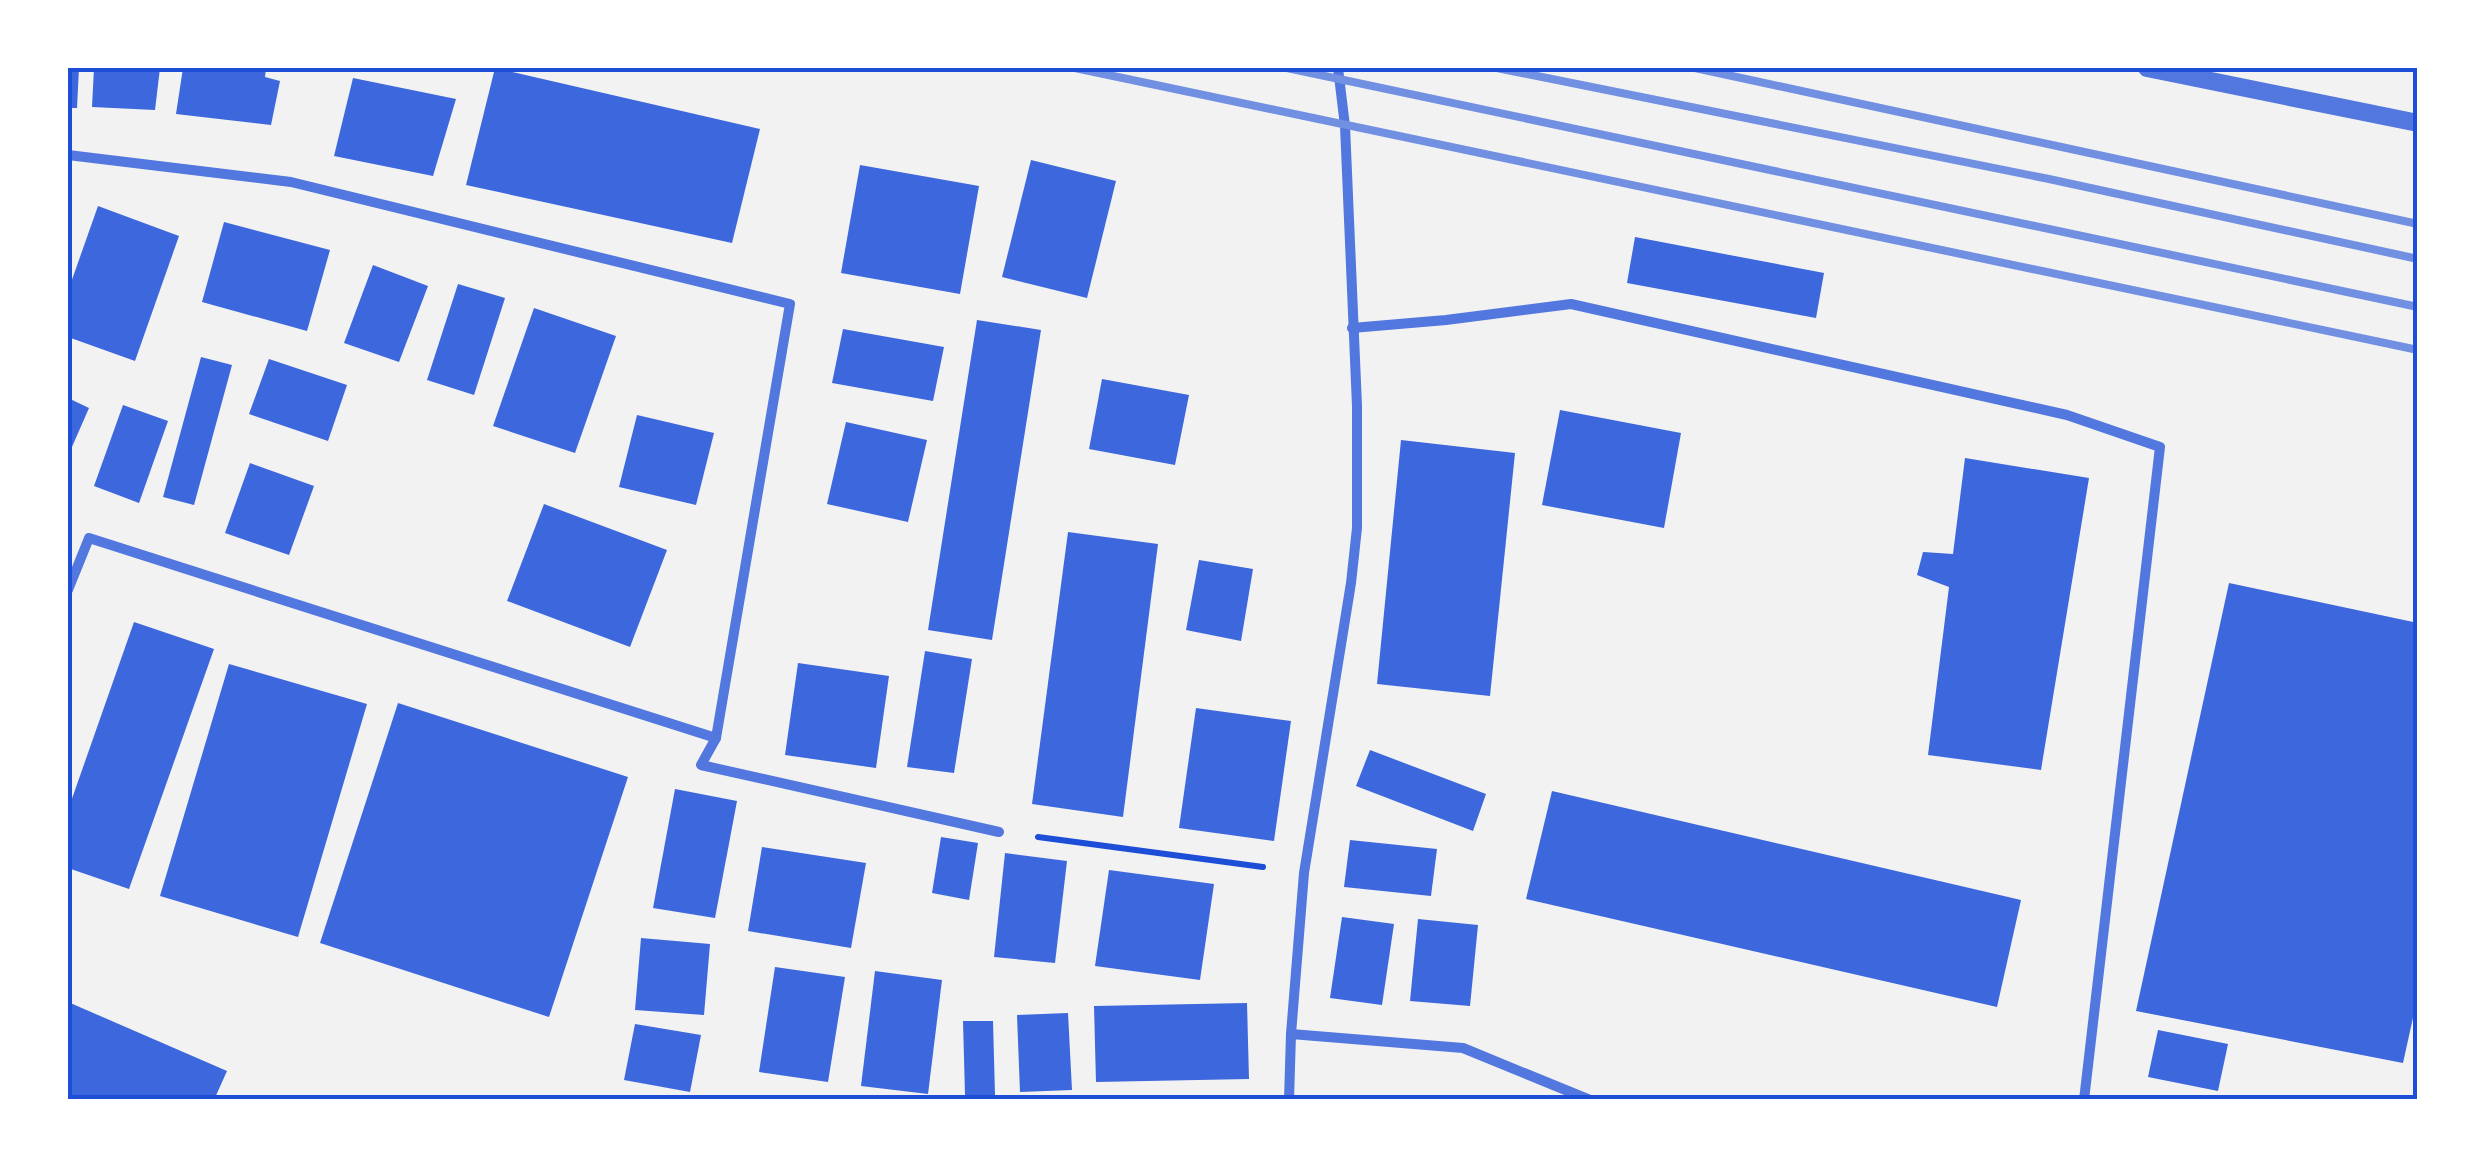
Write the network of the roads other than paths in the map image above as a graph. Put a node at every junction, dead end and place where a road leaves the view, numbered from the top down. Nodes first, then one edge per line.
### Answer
1 (1338, 68) edge
2 (2147, 68) edge
3 (2418, 123) edge
4 (68, 155) edge
5 (1352, 328) junction
6 (68, 590) edge
7 (716, 738) junction
8 (1000, 832) road end
9 (1291, 1034) junction
10 (1289, 1100) edge
11 (1590, 1100) edge
12 (2084, 1100) edge

1 - 5 street
2 - 3 street
4 - 7 street
5 - 9 street
5 - 12 street
6 - 7 street
7 - 8 street
9 - 10 street
9 - 11 street

